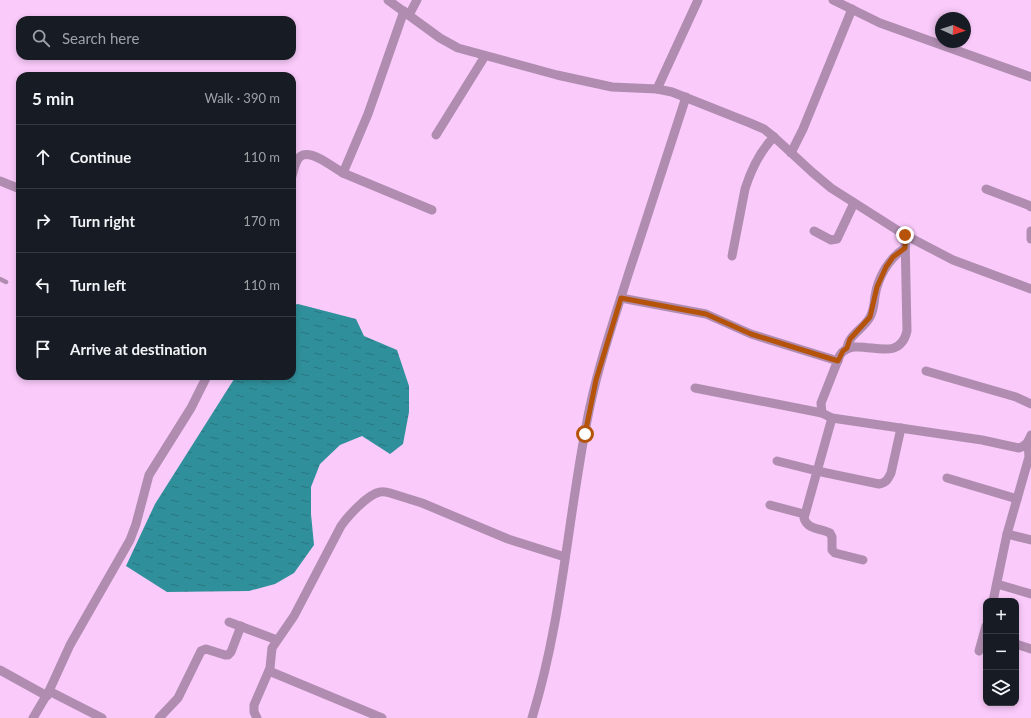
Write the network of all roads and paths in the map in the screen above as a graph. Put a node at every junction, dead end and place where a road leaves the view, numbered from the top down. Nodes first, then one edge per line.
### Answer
1 (388, 0) edge
2 (417, 0) edge
3 (698, 0) edge
4 (833, 0) edge
5 (852, 9) junction
6 (407, 13) junction
7 (486, 56) junction
8 (1031, 77) edge
9 (657, 89) junction
10 (686, 97) junction
11 (436, 135) dead end
12 (774, 137) junction
13 (791, 153) junction
14 (296, 164) edge
15 (343, 173) junction
16 (0, 181) edge
17 (16, 187) edge
18 (986, 189) dead end
19 (854, 203) junction
20 (1031, 207) edge
21 (432, 210) dead end
22 (814, 231) dead end
23 (1031, 231) edge
24 (905, 235) junction
25 (1031, 239) edge
26 (905, 248) junction
27 (732, 256) dead end
28 (0, 279) edge
29 (6, 282) dead end
30 (1031, 289) edge
31 (621, 298) junction
32 (847, 348) junction
33 (838, 361) junction
34 (926, 371) dead end
35 (205, 380) edge
36 (695, 388) dead end
37 (1031, 404) edge
38 (822, 413) junction
39 (832, 418) junction
40 (901, 428) junction
41 (1029, 439) edge
42 (777, 461) dead end
43 (817, 471) junction
44 (946, 478) dead end
45 (1021, 482) junction
46 (1031, 484) edge
47 (1016, 499) junction
48 (770, 505) dead end
49 (804, 514) junction
50 (1007, 534) junction
51 (1031, 540) edge
52 (565, 557) junction
53 (864, 560) dead end
54 (997, 584) junction
55 (1031, 594) edge
56 (994, 598) edge
57 (229, 622) dead end
58 (241, 626) junction
59 (984, 634) edge
60 (277, 640) junction
61 (1019, 645) edge
62 (1031, 649) edge
63 (979, 651) dead end
64 (0, 670) edge
65 (269, 671) junction
66 (48, 694) junction
67 (33, 718) edge
68 (102, 718) edge
69 (159, 718) edge
70 (257, 718) edge
71 (382, 718) edge
72 (532, 718) edge

1 - 6 street
2 - 6 street
3 - 9 street
4 - 5 street
5 - 8 street
5 - 13 street
6 - 7 street
6 - 15 street
7 - 9 street
7 - 11 street
9 - 10 street
10 - 12 street
10 - 31 street
12 - 13 street
12 - 27 street
13 - 19 street
14 - 15 street
15 - 21 street
16 - 17 street
18 - 20 street
19 - 22 street
19 - 24 street
23 - 25 street
24 - 26 street
24 - 30 street
26 - 32 street
26 - 32 street
28 - 29 lane
31 - 33 street
31 - 52 street
32 - 33 street
33 - 38 street
34 - 37 street
35 - 66 street
36 - 38 street
38 - 39 street
39 - 40 street
39 - 43 street
40 - 41 street
40 - 43 street
41 - 45 street
42 - 43 street
43 - 49 street
44 - 47 street
45 - 46 street
45 - 47 street
47 - 50 street
48 - 49 street
49 - 53 street
50 - 51 street
50 - 54 street
52 - 60 street
52 - 72 street
54 - 55 street
54 - 56 street
57 - 58 street
58 - 60 street
58 - 69 street
59 - 63 street
60 - 65 street
61 - 62 street
64 - 66 street
65 - 70 street
65 - 71 street
66 - 67 street
66 - 68 street

